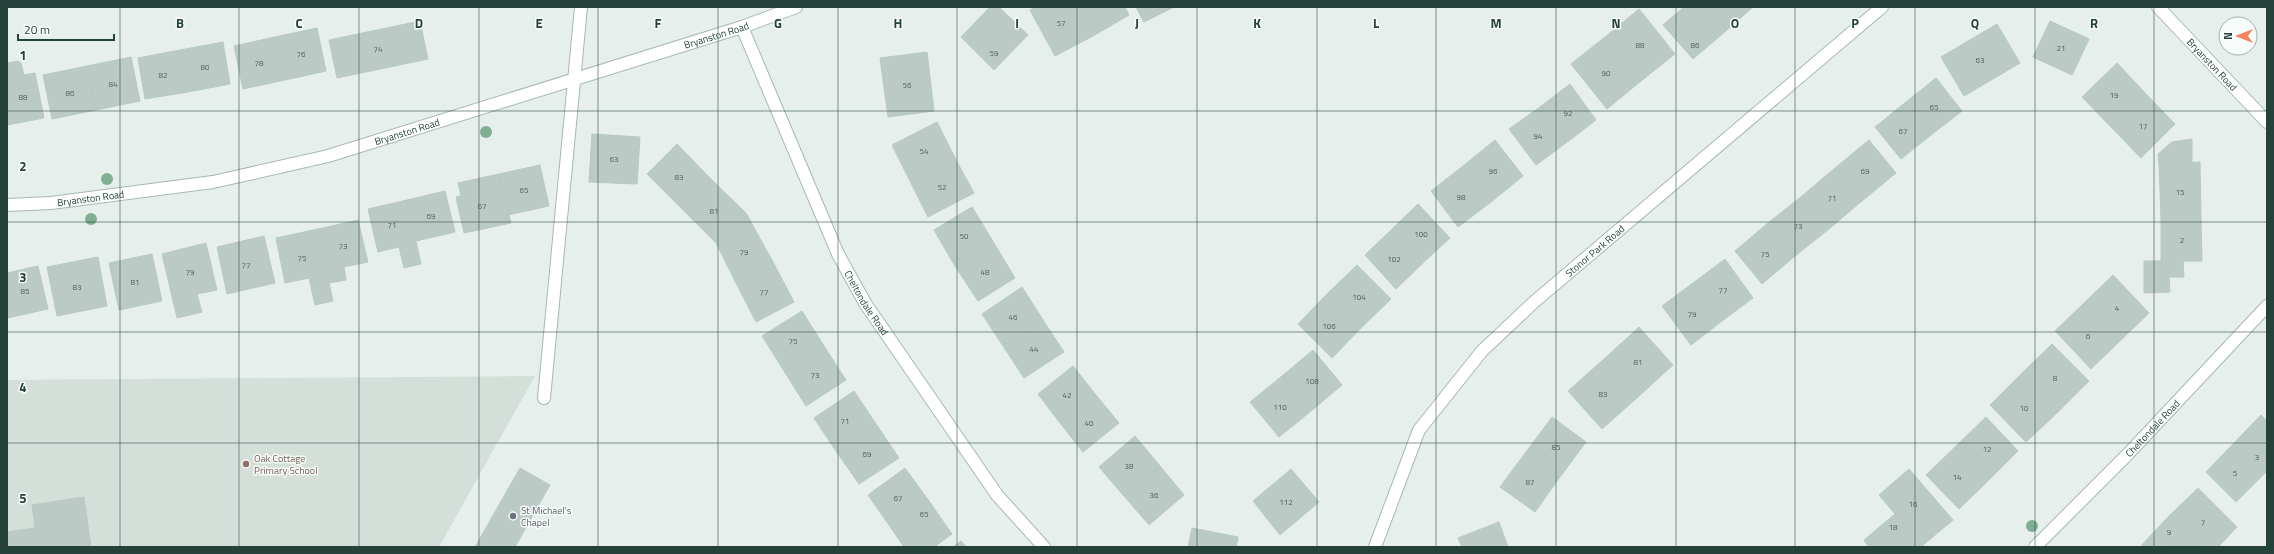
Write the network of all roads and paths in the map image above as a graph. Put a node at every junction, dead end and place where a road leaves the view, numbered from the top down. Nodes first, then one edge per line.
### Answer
1 (581, 7) edge
2 (796, 7) edge
3 (1882, 7) edge
4 (2158, 7) edge
5 (742, 27) junction
6 (572, 80) junction
7 (2267, 122) edge
8 (7, 205) edge
9 (2267, 306) edge
10 (544, 398) dead end
11 (1044, 547) edge
12 (1375, 547) edge
13 (2035, 547) edge

1 - 6 street
2 - 5 street, Bryanston Road
3 - 12 street, Stonor Park Road
4 - 7 street, Bryanston Road
5 - 6 street, Bryanston Road
5 - 11 street, Cheltondale Road
6 - 8 street, Bryanston Road
6 - 10 street
9 - 13 street, Cheltondale Road

